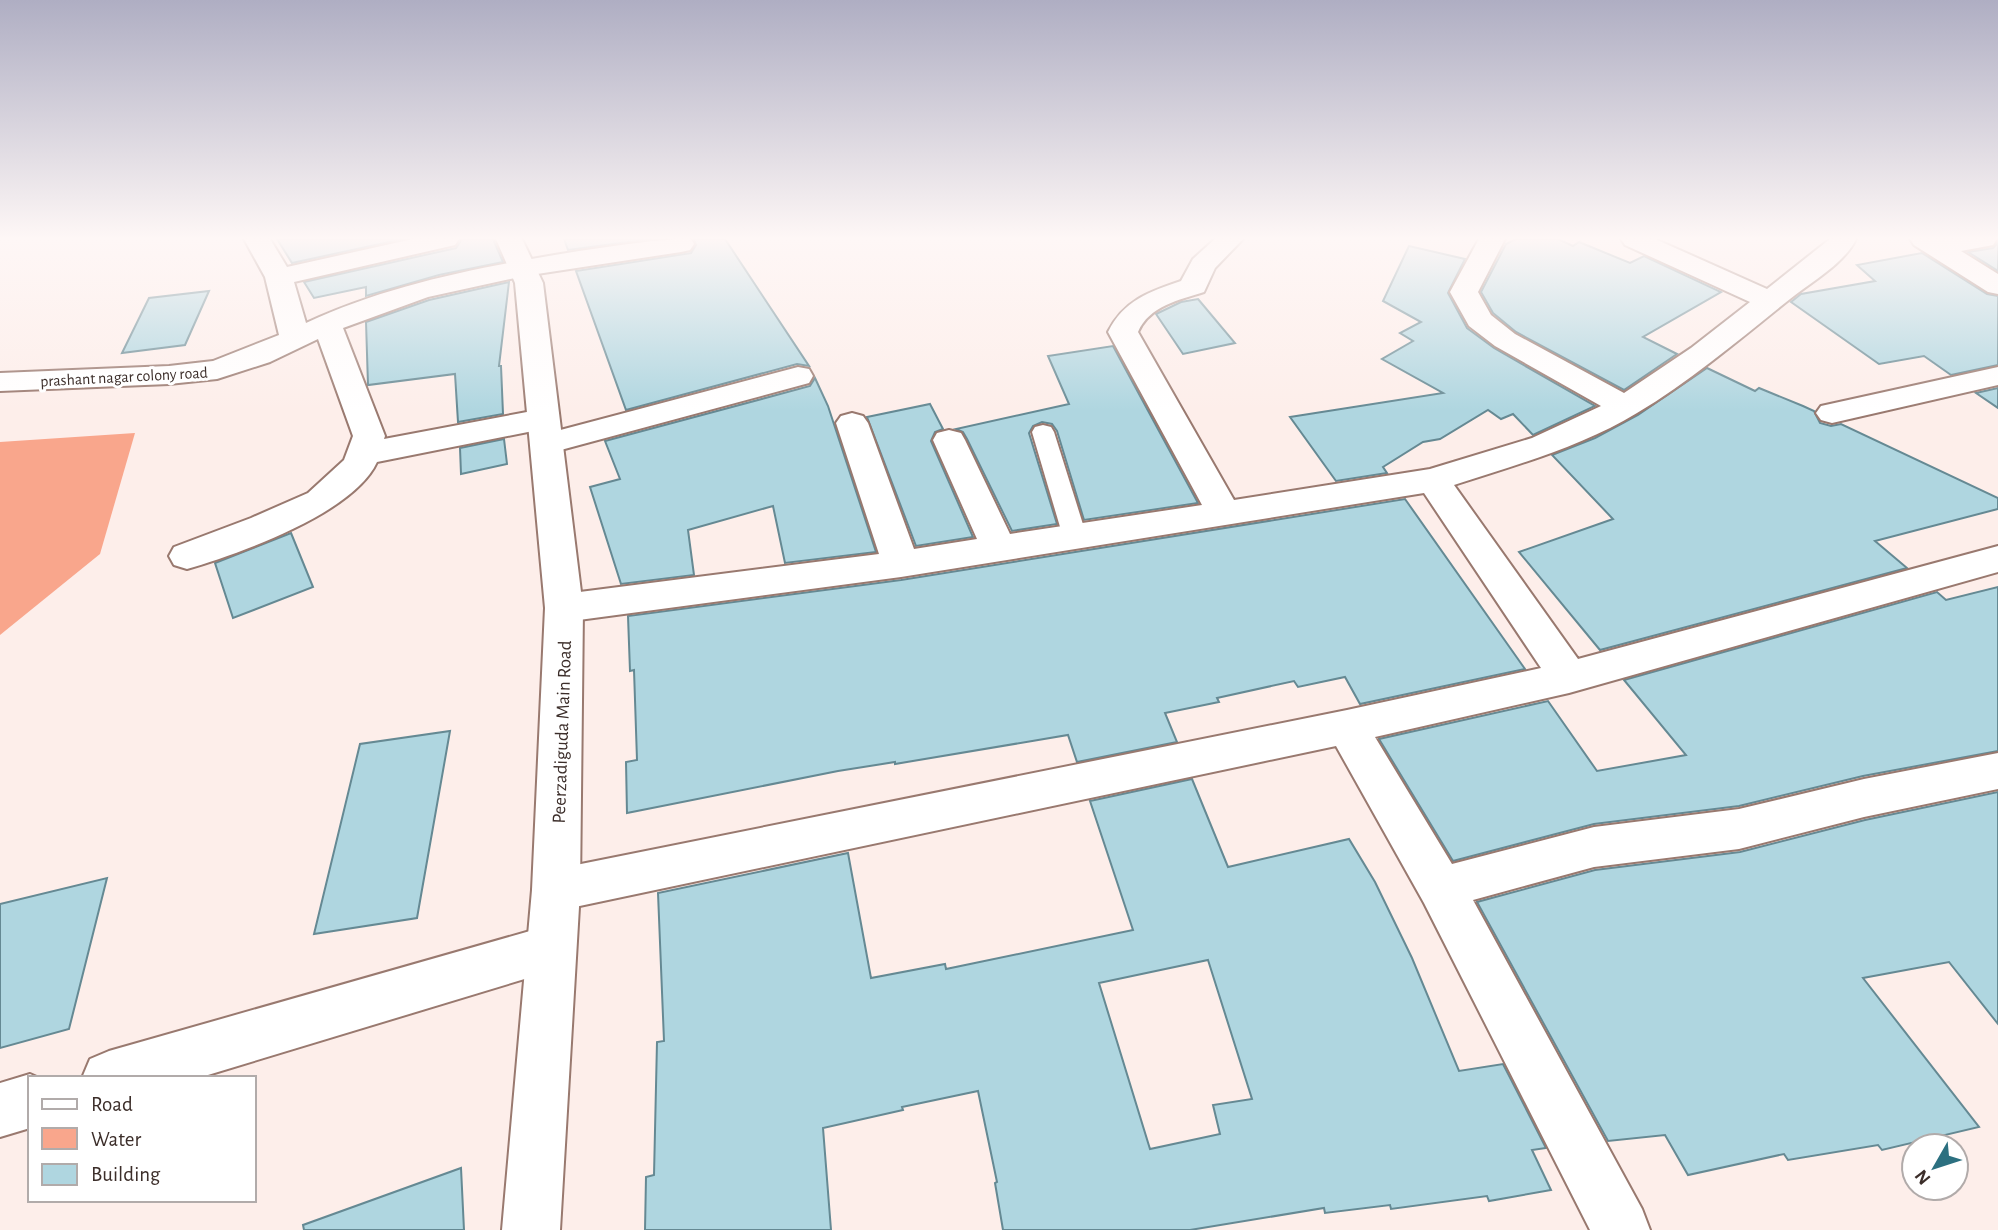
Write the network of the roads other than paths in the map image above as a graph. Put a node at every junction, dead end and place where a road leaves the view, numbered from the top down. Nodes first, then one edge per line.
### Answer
1 (284, 296) edge
2 (402, 296) edge
3 (529, 296) edge
4 (1165, 296) edge
5 (1466, 296) edge
6 (1760, 296) edge
7 (1776, 296) edge
8 (1770, 301) junction
9 (327, 324) junction
10 (295, 338) junction
11 (798, 376) dead end
12 (1998, 376) edge
13 (0, 383) edge
14 (1625, 407) junction
15 (1832, 413) dead end
16 (852, 423) dead end
17 (544, 432) junction
18 (1043, 432) dead end
19 (949, 440) dead end
20 (363, 454) junction
21 (1433, 480) junction
22 (1224, 513) junction
23 (1075, 537) junction
24 (998, 547) junction
25 (187, 556) dead end
26 (1998, 559) edge
27 (901, 564) junction
28 (564, 608) junction
29 (1569, 677) junction
30 (1347, 727) junction
31 (1998, 771) edge
32 (1441, 888) junction
33 (556, 890) junction
34 (551, 948) junction
35 (116, 1076) edge
36 (28, 1102) edge
37 (0, 1110) edge
38 (531, 1230) edge
39 (1620, 1230) edge

1 - 10 street
2 - 9 street, prashant nagar colony road
3 - 17 street, Peerzadiguda Main Road
4 - 22 street
5 - 14 street
6 - 8 street
7 - 8 street
8 - 14 street
9 - 10 street, prashant nagar colony road
9 - 20 street
10 - 13 street, prashant nagar colony road
11 - 17 street
12 - 15 street
14 - 21 street
16 - 27 street
17 - 20 street
17 - 28 street, Peerzadiguda Main Road
18 - 23 lane
19 - 24 street
20 - 25 street
21 - 22 street
21 - 29 street
22 - 23 street
23 - 24 street
24 - 27 street
26 - 29 street
27 - 28 street
28 - 33 street, Peerzadiguda Main Road
29 - 30 street
30 - 32 street
30 - 33 street
31 - 32 street
32 - 39 street
33 - 34 street, Peerzadiguda Main Road
34 - 35 street
34 - 38 street, Peerzadiguda Main Road
36 - 37 street

